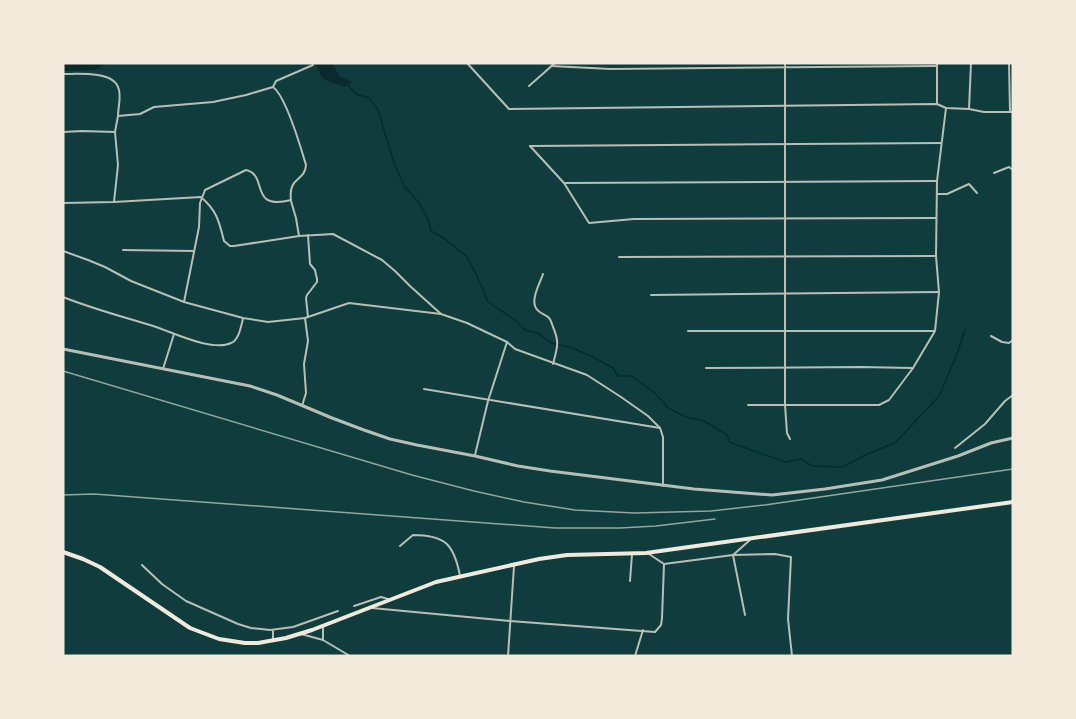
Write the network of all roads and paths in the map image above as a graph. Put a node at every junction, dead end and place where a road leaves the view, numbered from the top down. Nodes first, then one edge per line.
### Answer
1 (467, 63) edge
2 (555, 63) edge
3 (785, 63) edge
4 (971, 63) edge
5 (1009, 63) edge
6 (937, 64) edge
7 (314, 65) dead end
8 (550, 66) junction
9 (785, 68) junction
10 (63, 74) edge
11 (529, 86) dead end
12 (273, 87) junction
13 (937, 104) junction
14 (785, 107) junction
15 (946, 108) junction
16 (969, 109) junction
17 (1011, 112) edge
18 (118, 116) junction
19 (63, 132) edge
20 (115, 132) junction
21 (941, 143) junction
22 (784, 145) junction
23 (1013, 170) edge
24 (994, 172) dead end
25 (937, 181) junction
26 (785, 182) junction
27 (564, 183) junction
28 (977, 193) dead end
29 (937, 194) junction
30 (201, 198) junction
31 (291, 200) junction
32 (114, 202) junction
33 (63, 203) edge
34 (936, 218) junction
35 (786, 219) junction
36 (308, 235) junction
37 (299, 236) junction
38 (123, 250) dead end
39 (63, 251) edge
40 (194, 251) junction
41 (936, 256) junction
42 (618, 257) dead end
43 (785, 257) junction
44 (543, 274) dead end
45 (939, 292) junction
46 (785, 293) junction
47 (651, 295) dead end
48 (63, 297) edge
49 (184, 302) junction
50 (441, 314) junction
51 (306, 317) junction
52 (243, 318) junction
53 (786, 330) junction
54 (688, 331) dead end
55 (935, 331) junction
56 (174, 334) junction
57 (991, 336) dead end
58 (1013, 340) edge
59 (507, 342) junction
60 (63, 349) edge
61 (553, 364) junction
62 (706, 368) dead end
63 (786, 368) junction
64 (913, 368) junction
65 (163, 369) junction
66 (424, 389) dead end
67 (1013, 395) edge
68 (488, 400) junction
69 (303, 405) junction
70 (748, 405) dead end
71 (785, 405) junction
72 (660, 428) junction
73 (1013, 438) edge
74 (789, 439) dead end
75 (955, 448) dead end
76 (475, 456) junction
77 (663, 486) junction
78 (1013, 502) edge
79 (752, 539) junction
80 (400, 546) dead end
81 (63, 552) edge
82 (646, 552) junction
83 (632, 554) junction
84 (733, 555) junction
85 (142, 564) dead end
86 (514, 564) junction
87 (664, 564) junction
88 (460, 576) junction
89 (630, 581) dead end
90 (390, 600) junction
91 (354, 606) dead end
92 (369, 608) junction
93 (339, 611) dead end
94 (745, 615) dead end
95 (510, 621) junction
96 (323, 626) junction
97 (273, 630) junction
98 (643, 630) junction
99 (301, 634) junction
100 (323, 640) junction
101 (273, 641) junction
102 (350, 656) edge
103 (508, 656) edge
104 (634, 656) edge
105 (792, 656) edge

1 - 14 street
2 - 8 street
3 - 9 street
4 - 16 street
5 - 17 street
6 - 9 street
6 - 13 street
7 - 12 street
8 - 9 street
8 - 11 street
9 - 14 street
10 - 18 street
12 - 18 street
12 - 31 street
13 - 14 street
13 - 15 street
14 - 22 street
15 - 16 street
15 - 21 street
16 - 17 street
18 - 20 street
19 - 20 street
20 - 32 street
21 - 22 street
21 - 25 street
22 - 26 street
22 - 27 street
23 - 24 street
25 - 26 street
25 - 29 street
26 - 27 street
26 - 35 street
27 - 35 street
28 - 29 street
29 - 34 street
30 - 31 street
30 - 32 street
30 - 37 street
30 - 40 street
31 - 37 street
32 - 33 street
34 - 35 street
34 - 41 street
35 - 43 street
36 - 37 street
36 - 50 street
36 - 51 street
38 - 40 street
39 - 49 street
40 - 49 street
41 - 43 street
41 - 45 street
42 - 43 street
43 - 46 street
44 - 61 street
45 - 46 street
45 - 55 street
46 - 47 street
46 - 53 street
48 - 56 street
49 - 52 street
50 - 51 street
50 - 59 street
51 - 52 street
51 - 69 street
52 - 56 street
53 - 54 street
53 - 55 street
53 - 63 street
55 - 64 street
56 - 65 street
57 - 58 street
59 - 61 street
59 - 68 street
60 - 65 street
61 - 72 street
62 - 63 street
63 - 64 street
63 - 71 street
64 - 71 street
65 - 69 street
66 - 68 street
67 - 75 street
68 - 72 street
68 - 76 street
69 - 76 street
70 - 71 street
71 - 74 street
72 - 77 street
73 - 77 street
76 - 77 street
78 - 79 main road
79 - 82 main road
79 - 84 street
80 - 88 street
81 - 101 main road
82 - 83 main road
82 - 87 street
83 - 86 main road
83 - 89 street
84 - 87 street
84 - 94 street
84 - 105 street
85 - 97 street
86 - 88 main road
86 - 95 street
87 - 98 street
88 - 90 main road
90 - 91 street
90 - 92 main road
92 - 95 street
92 - 96 main road
93 - 97 street
95 - 98 street
95 - 103 street
96 - 99 main road
96 - 100 street
97 - 101 street
98 - 104 street
99 - 100 street
99 - 101 main road
100 - 102 street

